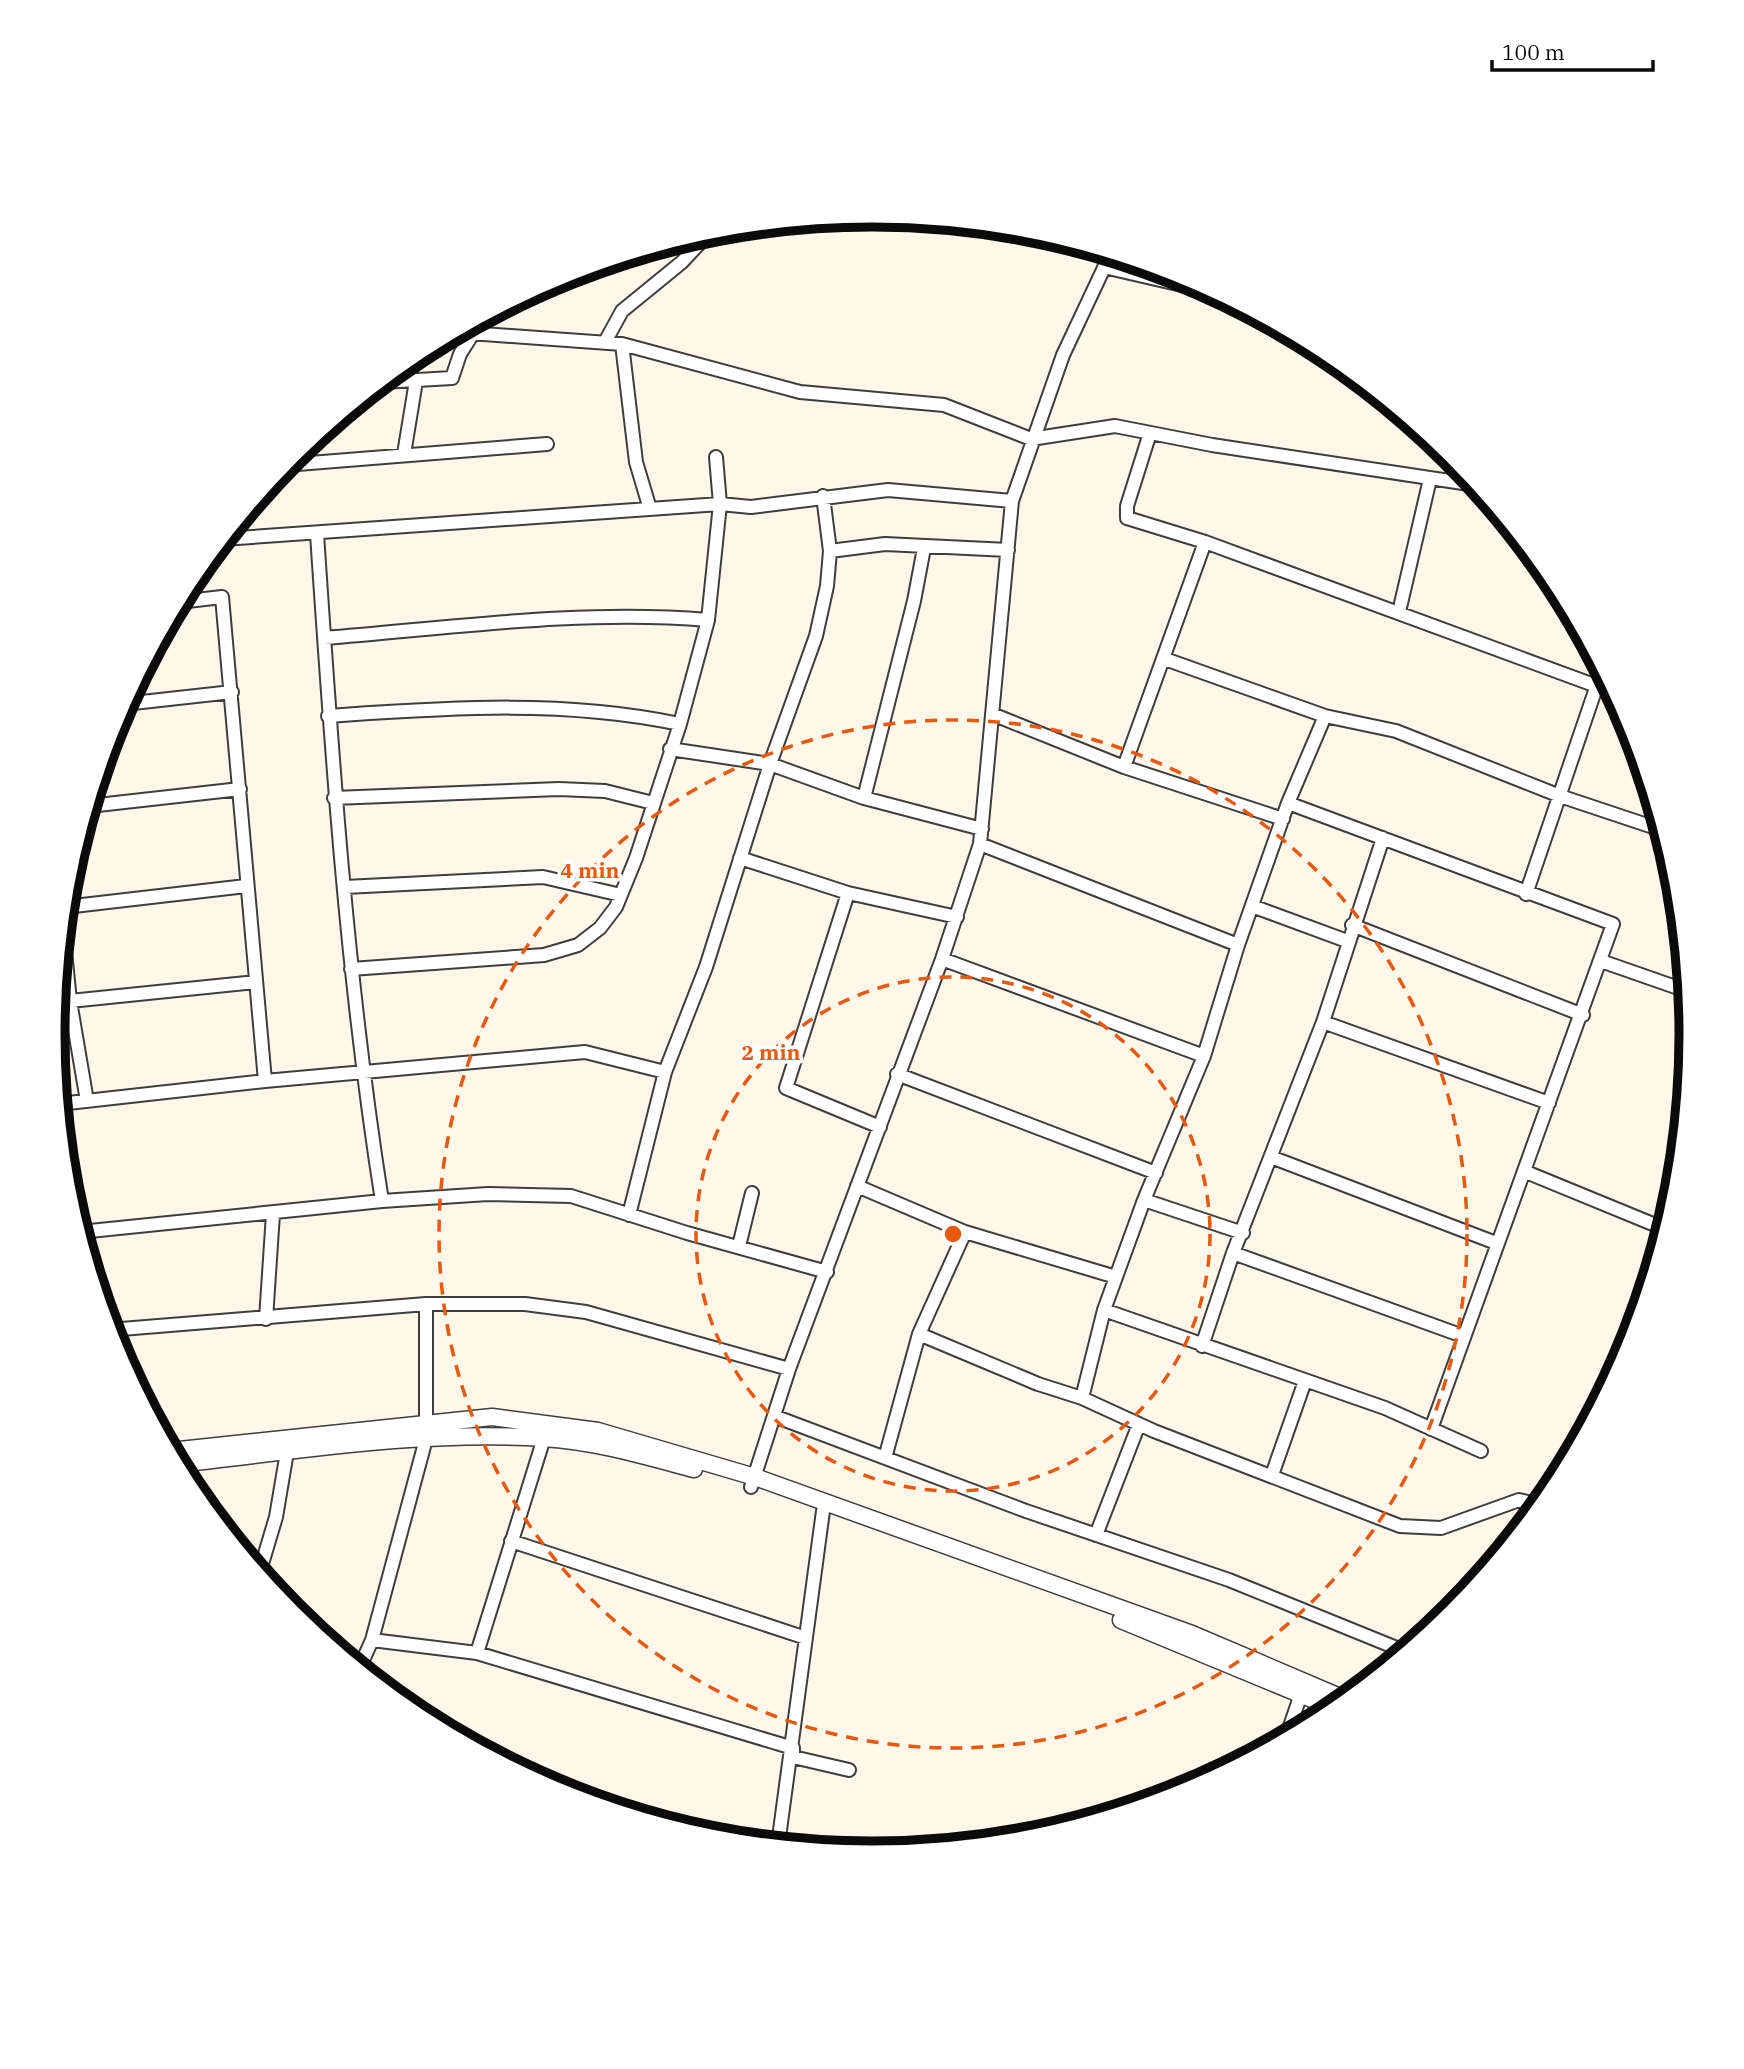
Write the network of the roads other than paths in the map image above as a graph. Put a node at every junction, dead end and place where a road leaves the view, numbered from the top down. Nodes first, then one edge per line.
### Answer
1 (695, 248) edge
2 (1106, 263) edge
3 (1104, 267) junction
4 (1153, 278) edge
5 (469, 334) edge
6 (472, 335) junction
7 (606, 342) junction
8 (621, 344) junction
9 (416, 381) junction
10 (398, 382) edge
11 (1150, 433) junction
12 (1031, 439) junction
13 (547, 444) dead end
14 (404, 454) junction
15 (716, 457) dead end
16 (302, 463) edge
17 (1430, 479) junction
18 (1461, 483) edge
19 (823, 496) junction
20 (1012, 502) junction
21 (720, 504) junction
22 (650, 509) junction
23 (317, 534) junction
24 (236, 538) edge
25 (1205, 541) junction
26 (924, 548) junction
27 (1008, 550) junction
28 (830, 551) junction
29 (192, 600) edge
30 (1399, 612) junction
31 (709, 620) junction
32 (324, 638) junction
33 (1165, 659) junction
34 (1597, 685) junction
35 (1600, 686) edge
36 (232, 692) junction
37 (137, 703) edge
38 (992, 714) junction
39 (328, 716) junction
40 (1325, 716) junction
41 (680, 724) junction
42 (670, 749) junction
43 (770, 764) junction
44 (1124, 767) junction
45 (240, 789) junction
46 (1560, 796) junction
47 (334, 798) junction
48 (864, 798) junction
49 (653, 803) junction
50 (1288, 803) junction
51 (99, 805) edge
52 (1283, 819) junction
53 (1652, 827) edge
54 (982, 829) junction
55 (1383, 838) junction
56 (980, 844) junction
57 (740, 858) junction
58 (246, 886) junction
59 (345, 887) junction
60 (848, 893) junction
61 (1526, 894) junction
62 (621, 895) junction
63 (76, 906) edge
64 (1252, 906) junction
65 (957, 916) junction
66 (1352, 925) junction
67 (1347, 941) junction
68 (1238, 945) junction
69 (942, 960) junction
70 (1601, 961) junction
71 (351, 969) junction
72 (67, 972) edge
73 (256, 982) junction
74 (1678, 988) edge
75 (70, 1001) junction
76 (1583, 1015) junction
77 (1323, 1022) junction
78 (1204, 1056) junction
79 (361, 1072) junction
80 (665, 1072) junction
81 (897, 1074) junction
82 (265, 1081) junction
83 (87, 1101) junction
84 (1549, 1102) junction
85 (68, 1103) edge
86 (880, 1127) junction
87 (1271, 1157) junction
88 (1526, 1172) junction
89 (1156, 1173) junction
90 (857, 1186) junction
91 (752, 1193) dead end
92 (1144, 1200) junction
93 (382, 1201) junction
94 (273, 1214) junction
95 (629, 1215) junction
96 (1656, 1225) edge
97 (89, 1231) edge
98 (965, 1232) junction
99 (1243, 1233) junction
100 (1496, 1242) junction
101 (739, 1246) junction
102 (1233, 1253) junction
103 (827, 1272) junction
104 (1116, 1277) junction
105 (426, 1304) junction
106 (1104, 1310) junction
107 (266, 1320) junction
108 (121, 1329) edge
109 (919, 1334) junction
110 (1463, 1336) junction
111 (1202, 1346) junction
112 (789, 1369) junction
113 (1305, 1381) junction
114 (1082, 1398) junction
115 (774, 1416) junction
116 (1139, 1424) junction
117 (1432, 1429) junction
118 (426, 1433) junction
119 (544, 1438) junction
120 (181, 1450) edge
121 (1481, 1451) dead end
122 (287, 1452) junction
123 (886, 1458) junction
124 (188, 1463) edge
125 (1272, 1475) junction
126 (753, 1482) junction
127 (1529, 1502) edge
128 (823, 1511) junction
129 (1096, 1535) junction
130 (511, 1541) junction
131 (263, 1564) edge
132 (806, 1638) junction
133 (372, 1640) junction
134 (1396, 1648) edge
135 (477, 1653) junction
136 (363, 1660) edge
137 (1301, 1694) junction
138 (1335, 1695) edge
139 (1323, 1704) edge
140 (1291, 1725) edge
141 (793, 1748) junction
142 (849, 1770) dead end
143 (779, 1836) edge

1 - 7 street
2 - 3 street
3 - 4 street
3 - 12 street
5 - 6 street
6 - 7 street
6 - 9 street
7 - 8 street
8 - 12 street
8 - 22 street
9 - 10 street
9 - 14 street
11 - 12 street
11 - 17 street
11 - 25 street
12 - 20 street
13 - 14 street
14 - 16 street
15 - 21 street
17 - 18 street
17 - 30 street
19 - 20 street
19 - 21 street
19 - 28 street
20 - 27 street
21 - 22 street
21 - 31 street
22 - 23 street
23 - 24 street
23 - 32 street
25 - 30 street
25 - 33 street
26 - 27 street
26 - 28 street
26 - 48 street
27 - 38 street
28 - 43 street
29 - 36 street
30 - 34 street
31 - 32 street
31 - 41 street
32 - 39 street
33 - 40 street
33 - 44 street
34 - 35 street
34 - 46 street
36 - 37 street
36 - 45 street
38 - 44 street
38 - 54 street
39 - 41 street
39 - 47 street
40 - 46 street
40 - 50 street
41 - 42 street
42 - 43 street
42 - 49 street
43 - 48 street
43 - 57 street
44 - 52 street
45 - 51 street
45 - 58 street
46 - 53 street
46 - 61 street
47 - 49 street
47 - 59 street
48 - 54 street
49 - 62 street
50 - 52 street
50 - 55 street
52 - 64 street
54 - 56 street
55 - 61 street
55 - 66 street
56 - 65 street
56 - 68 street
57 - 60 street
57 - 80 street
58 - 63 street
58 - 73 street
59 - 62 street
59 - 71 street
60 - 65 street
60 - 86 street
61 - 70 street
62 - 71 street
64 - 67 street
64 - 68 street
65 - 69 street
66 - 67 street
66 - 76 street
67 - 77 street
68 - 78 street
69 - 78 street
69 - 81 street
70 - 74 street
70 - 76 street
71 - 79 street
72 - 75 street
73 - 75 street
73 - 82 street
75 - 83 street
76 - 84 street
77 - 84 street
77 - 87 street
78 - 89 street
79 - 80 street
79 - 82 street
79 - 93 street
80 - 95 street
81 - 86 street
81 - 89 street
82 - 83 street
83 - 85 street
84 - 88 street
86 - 90 street
87 - 99 street
87 - 100 street
88 - 96 street
88 - 100 street
89 - 92 street
90 - 98 street
90 - 103 street
91 - 101 street
92 - 99 street
92 - 104 street
93 - 94 street
93 - 95 street
94 - 97 street
94 - 107 street
95 - 101 street
98 - 104 street
98 - 109 street
99 - 102 street
100 - 110 street
101 - 103 street
102 - 110 street
102 - 111 street
103 - 112 street
104 - 106 street
105 - 107 street
105 - 112 street
105 - 118 street
106 - 111 street
106 - 114 street
107 - 108 street
109 - 114 street
109 - 123 street
110 - 117 street
111 - 113 street
112 - 115 street
113 - 117 street
113 - 125 street
114 - 116 street
115 - 123 street
115 - 126 street
116 - 125 street
116 - 129 street
117 - 121 street
118 - 119 street
118 - 120 street
118 - 122 street
118 - 126 street
118 - 133 street
119 - 126 street
119 - 130 street
122 - 124 street
122 - 131 street
123 - 129 street
125 - 127 street
126 - 128 street
126 - 138 street
128 - 132 street
128 - 137 street
129 - 134 street
130 - 132 street
130 - 135 street
132 - 141 street
133 - 135 street
133 - 136 street
135 - 141 street
137 - 139 street
137 - 140 street
141 - 142 street
141 - 143 street

